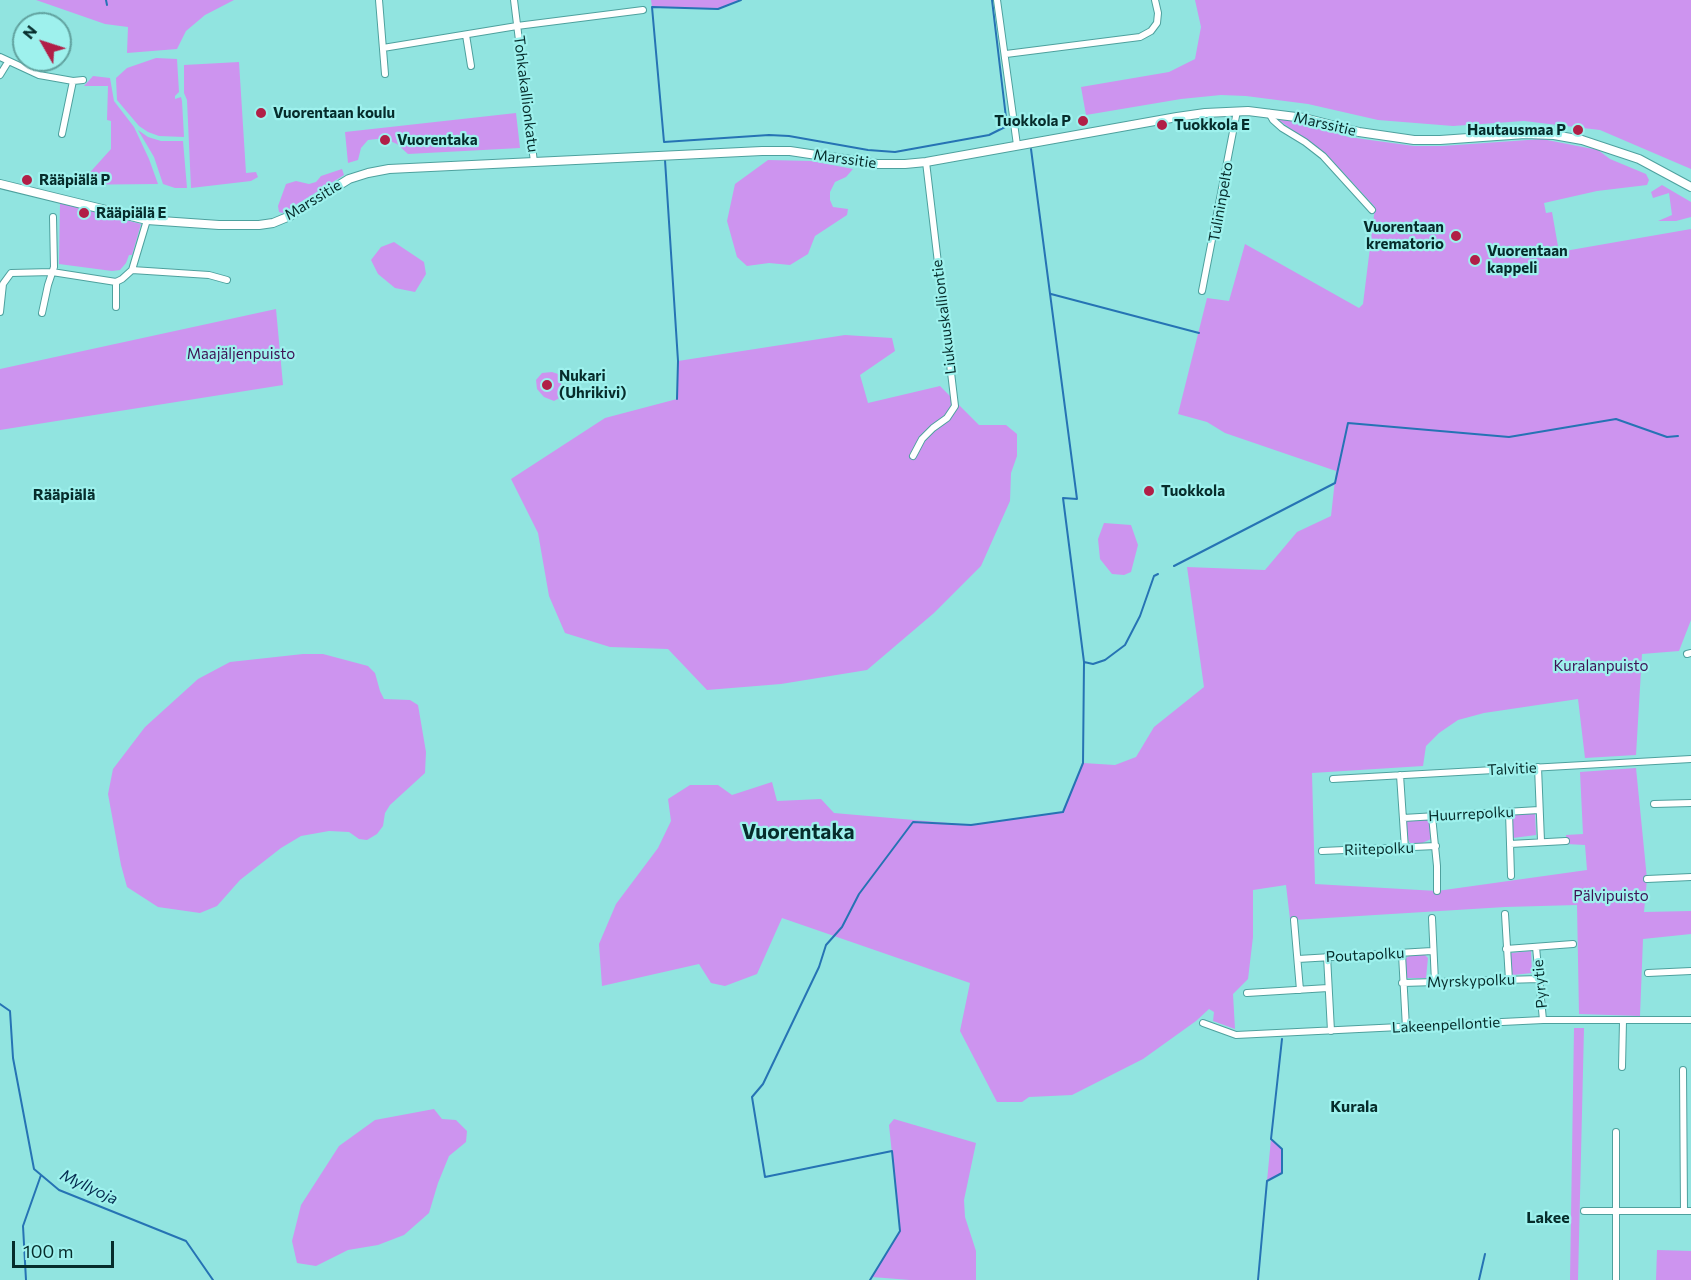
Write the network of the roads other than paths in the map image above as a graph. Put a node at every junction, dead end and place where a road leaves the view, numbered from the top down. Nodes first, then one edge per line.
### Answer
1 (379, 0) edge
2 (514, 0) edge
3 (997, 0) edge
4 (1155, 0) edge
5 (643, 10) dead end
6 (517, 26) junction
7 (466, 35) junction
8 (383, 48) junction
9 (1006, 54) junction
10 (0, 57) edge
11 (8, 62) junction
12 (471, 66) dead end
13 (386, 74) dead end
14 (0, 75) edge
15 (83, 80) dead end
16 (73, 81) junction
17 (1237, 111) junction
18 (1269, 113) junction
19 (62, 134) dead end
20 (1017, 144) junction
21 (534, 162) junction
22 (926, 162) junction
23 (0, 184) edge
24 (1691, 187) edge
25 (1372, 210) dead end
26 (53, 217) dead end
27 (147, 220) junction
28 (132, 270) junction
29 (52, 272) junction
30 (227, 280) dead end
31 (116, 282) junction
32 (1202, 291) dead end
33 (116, 307) dead end
34 (0, 312) edge
35 (42, 314) dead end
36 (913, 456) dead end
37 (1691, 759) edge
38 (1538, 767) junction
39 (1400, 775) junction
40 (1333, 779) dead end
41 (1691, 803) edge
42 (1654, 804) dead end
43 (1539, 810) junction
44 (1509, 812) junction
45 (1432, 816) junction
46 (1403, 818) junction
47 (1541, 841) junction
48 (1566, 841) dead end
49 (1510, 844) junction
50 (1436, 846) junction
51 (1406, 849) junction
52 (1322, 851) dead end
53 (1511, 876) dead end
54 (1691, 877) edge
55 (1647, 879) dead end
56 (1437, 891) dead end
57 (1505, 914) dead end
58 (1432, 918) dead end
59 (1294, 920) dead end
60 (1573, 944) dead end
61 (1536, 947) junction
62 (1506, 949) junction
63 (1432, 951) junction
64 (1402, 954) junction
65 (1328, 957) junction
66 (1298, 959) junction
67 (1691, 971) edge
68 (1648, 973) dead end
69 (1539, 978) junction
70 (1509, 980) junction
71 (1435, 982) junction
72 (1402, 983) junction
73 (1328, 988) junction
74 (1300, 990) junction
75 (1248, 993) dead end
76 (1543, 1020) junction
77 (1691, 1020) edge
78 (1623, 1021) junction
79 (1203, 1023) dead end
80 (1406, 1028) junction
81 (1331, 1031) junction
82 (1622, 1067) dead end
83 (1683, 1070) dead end
84 (1616, 1132) dead end
85 (1687, 1210) edge
86 (1584, 1211) dead end
87 (1615, 1211) junction
88 (1616, 1280) edge

1 - 8 street
2 - 6 street, Tohkakallionkatu
3 - 9 street
4 - 9 street
5 - 6 street
6 - 7 street, Tohkakallionkatu
6 - 21 street, Tohkakallionkatu
7 - 8 street, Tohkakallionkatu
7 - 12 street
8 - 13 street
9 - 20 street
10 - 11 street
11 - 14 street
11 - 16 street
15 - 16 street
16 - 19 street
17 - 18 main road, Marssitie
17 - 20 main road, Marssitie
17 - 32 street, Tulininpelto
18 - 24 main road, Marssitie
18 - 25 street
20 - 22 main road, Marssitie
21 - 22 main road, Marssitie
21 - 27 main road, Marssitie
22 - 36 street, Liukuuskalliontie
23 - 27 main road, Marssitie
26 - 29 street
27 - 28 street
28 - 30 street
28 - 31 street
29 - 31 street
29 - 34 street
29 - 35 street
31 - 33 street
37 - 38 street, Talvitie
38 - 39 street, Talvitie
38 - 43 street
39 - 40 street, Talvitie
39 - 46 street
41 - 42 street
43 - 44 street, Huurrepolku
43 - 47 street
44 - 45 street, Huurrepolku
44 - 49 street
45 - 46 street, Huurrepolku
45 - 50 street
46 - 51 street
47 - 48 street
47 - 49 street
49 - 53 street
50 - 51 street, Riitepolku
50 - 56 street
51 - 52 street, Riitepolku
54 - 55 street
57 - 62 street
58 - 63 street
59 - 66 street
60 - 61 street
61 - 62 street
61 - 69 street, Pyrytie
62 - 70 street
63 - 64 street, Poutapolku
63 - 71 street
64 - 65 street, Poutapolku
64 - 72 street
65 - 66 street, Poutapolku
65 - 73 street
66 - 74 street
67 - 68 street
69 - 70 street, Myrskypolku
69 - 76 street, Pyrytie
70 - 71 street, Myrskypolku
71 - 72 street, Myrskypolku
72 - 80 street
73 - 74 street
73 - 81 street
74 - 75 street
76 - 78 street, Lakeenpellontie
76 - 80 street, Lakeenpellontie
77 - 78 street, Lakeenpellontie
78 - 82 street
79 - 81 street, Lakeenpellontie
80 - 81 street, Lakeenpellontie
83 - 85 street
84 - 87 street
85 - 87 street
86 - 87 street
87 - 88 street

